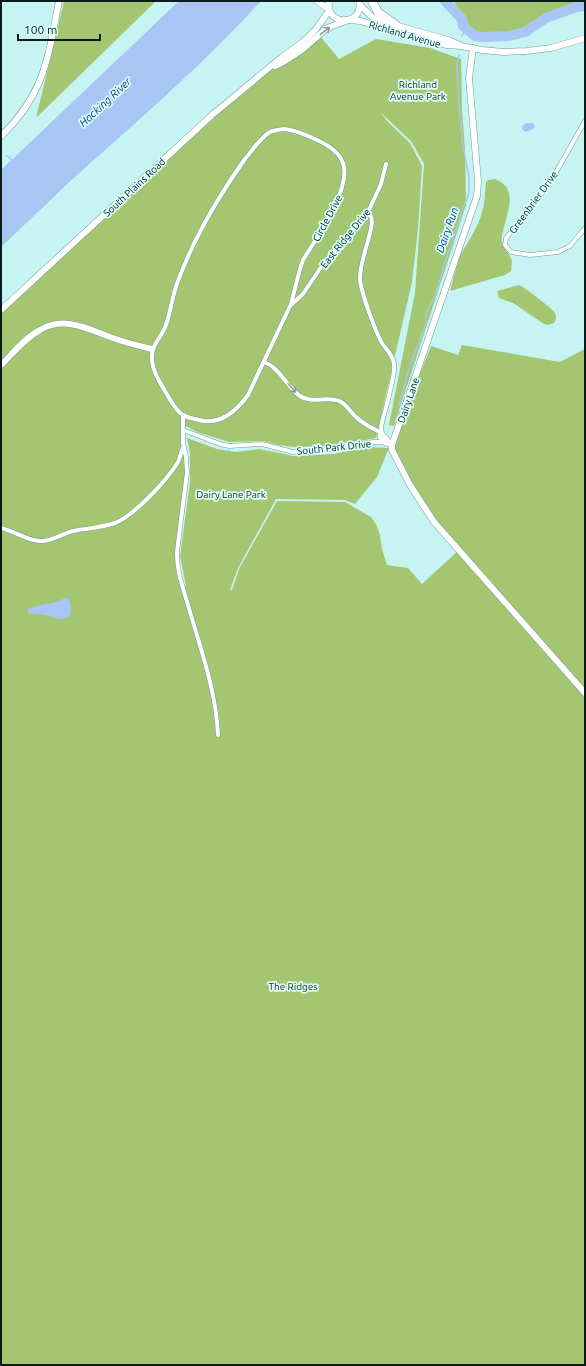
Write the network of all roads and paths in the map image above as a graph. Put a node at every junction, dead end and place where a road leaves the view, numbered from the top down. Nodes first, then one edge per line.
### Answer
1 (59, 1) edge
2 (317, 1) edge
3 (329, 1) edge
4 (372, 1) edge
5 (360, 2) edge
6 (329, 10) junction
7 (347, 20) junction
8 (396, 25) junction
9 (585, 38) edge
10 (461, 46) junction
11 (473, 48) junction
12 (270, 68) junction
13 (585, 121) edge
14 (1, 136) edge
15 (386, 164) dead end
16 (369, 210) junction
17 (585, 228) edge
18 (292, 304) junction
19 (1, 310) edge
20 (152, 349) junction
21 (264, 362) junction
22 (1, 365) edge
23 (183, 415) junction
24 (183, 430) junction
25 (392, 445) junction
26 (183, 447) junction
27 (1, 528) edge
28 (585, 693) edge
29 (218, 735) dead end

1 - 14 street
2 - 6 street
3 - 6 street
4 - 8 highway
5 - 7 street
5 - 8 street, Richland Avenue
6 - 7 street, Richland Avenue
6 - 12 street, South Plains Road
7 - 10 street, Richland Avenue
12 -> 7 street, South Plains Road
8 - 10 street, Richland Avenue
9 - 11 street, Richland Avenue
10 - 11 street, Richland Avenue
11 - 25 street, Dairy Lane
12 - 19 street, South Plains Road
13 - 17 street, Greenbrier Drive
15 - 16 street, East Ridge Drive
16 - 18 street, East Ridge Drive
16 - 25 street
18 - 20 street, Circle Drive
18 - 21 street, Circle Drive
20 - 22 street
20 - 23 street
21 - 23 street, Circle Drive
21 -> 25 street
23 - 24 street
24 - 25 street, South Park Drive
24 - 26 street
25 - 28 street
26 - 27 street
26 - 29 street

